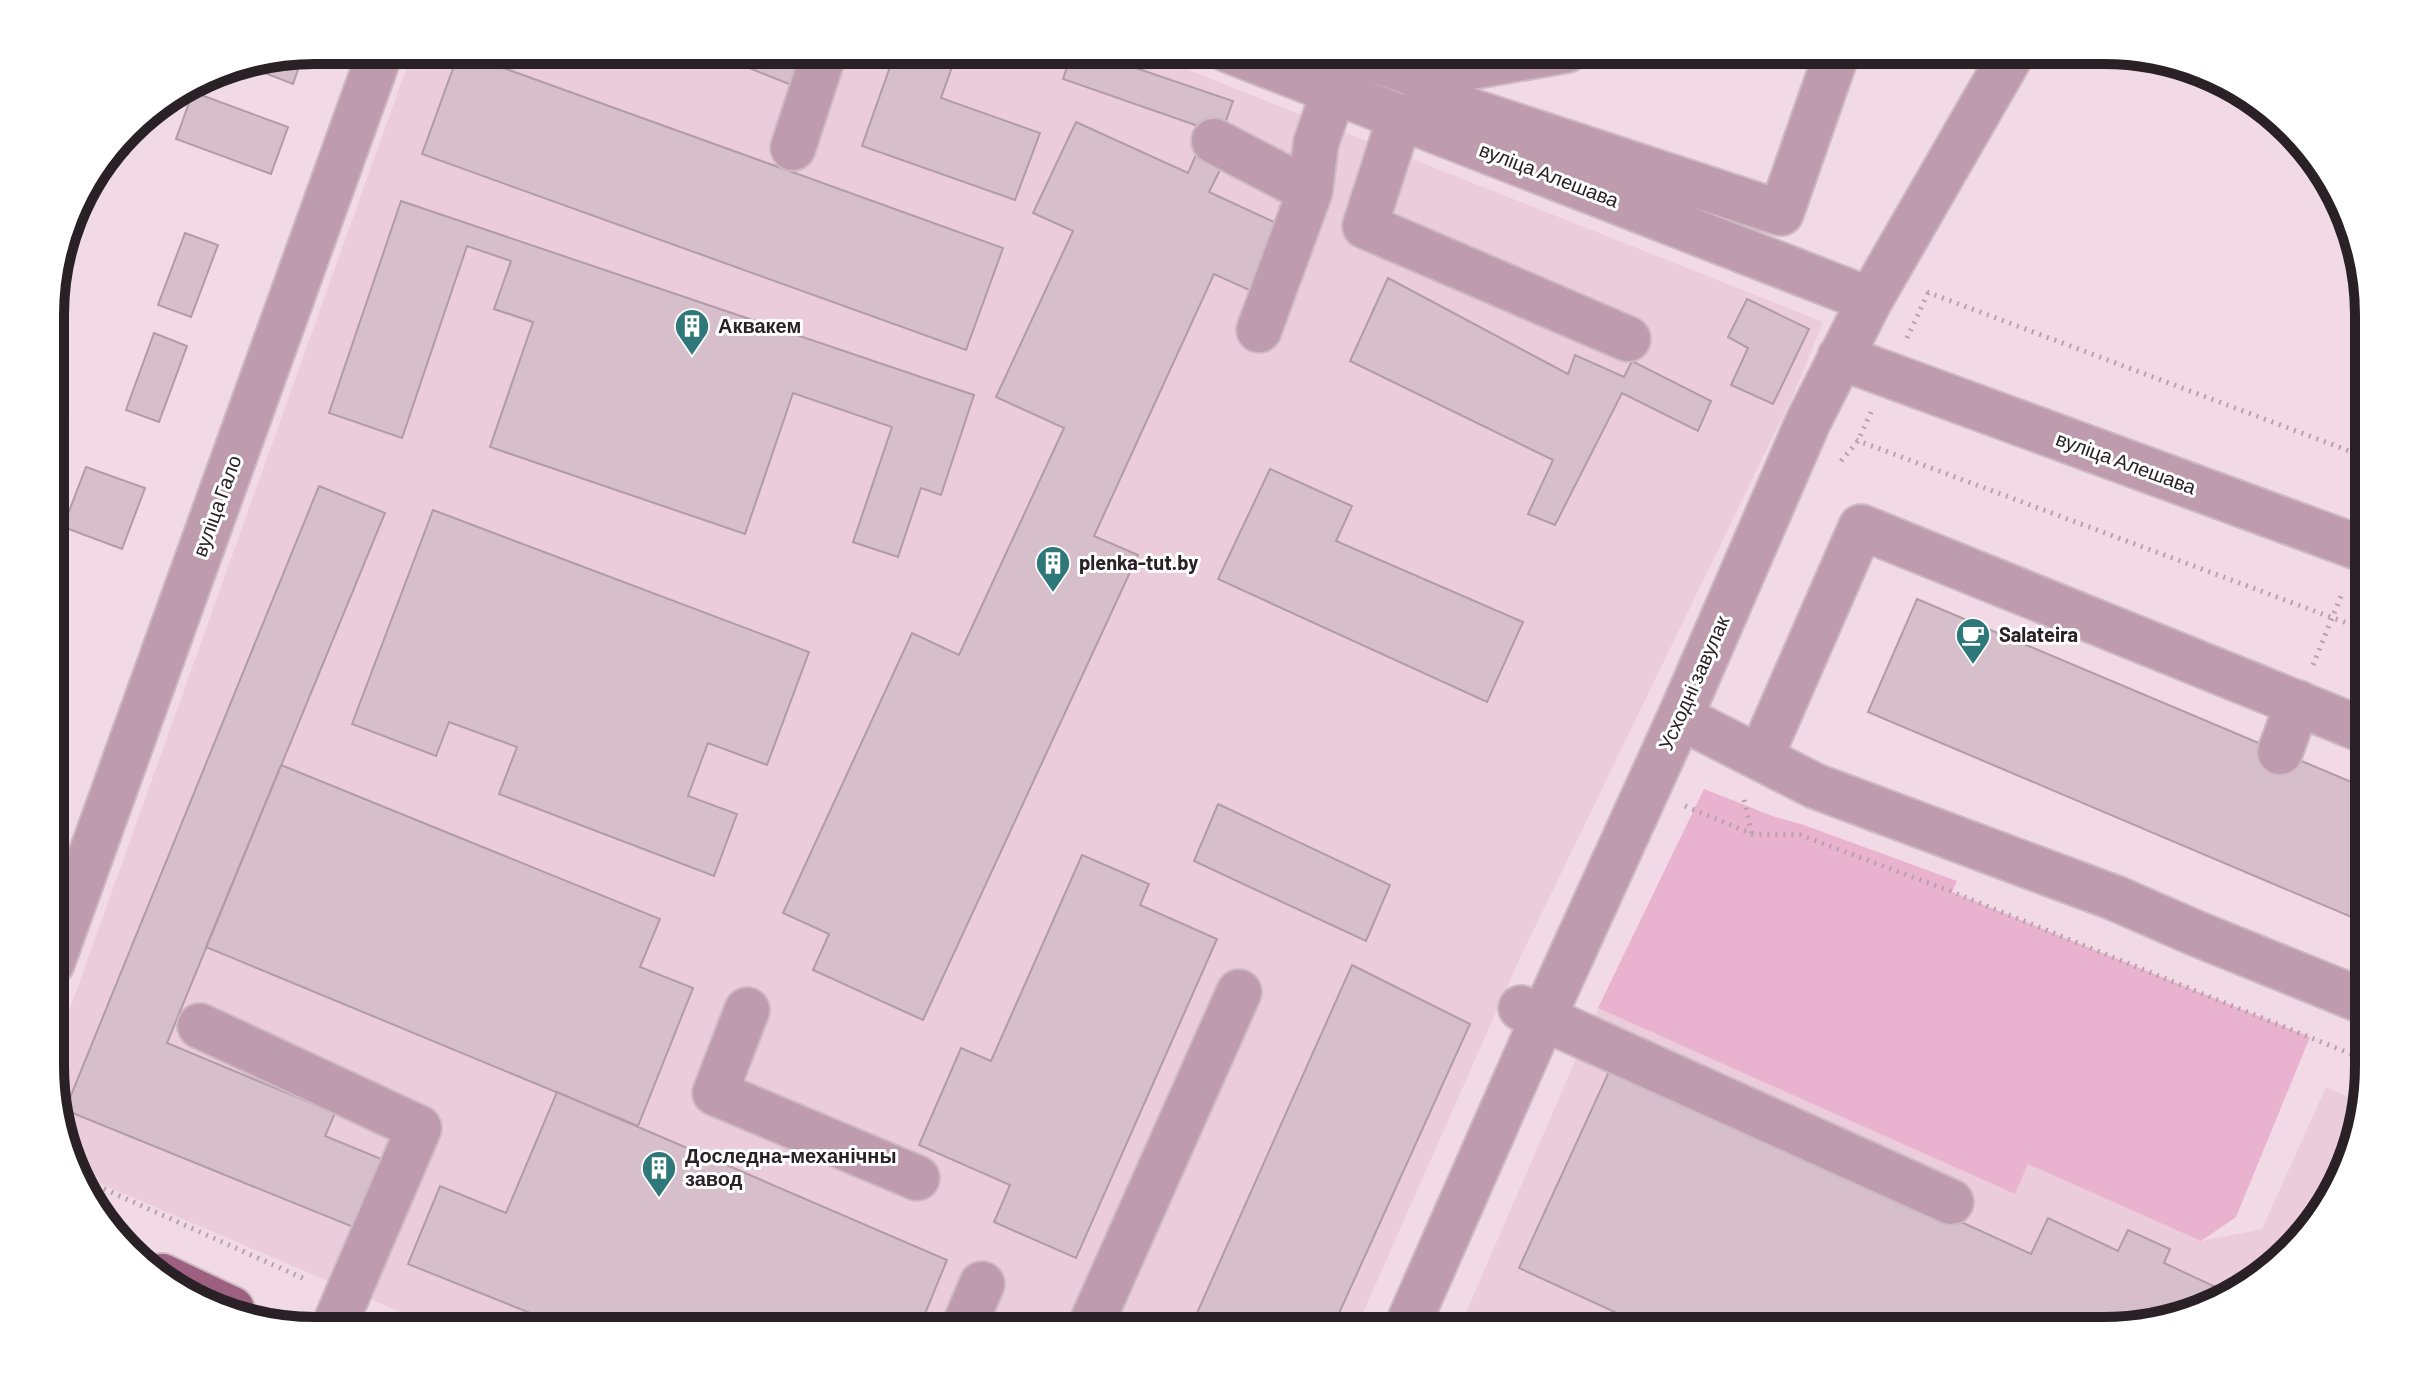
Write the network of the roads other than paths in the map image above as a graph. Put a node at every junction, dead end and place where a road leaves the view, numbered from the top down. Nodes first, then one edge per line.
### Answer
1 (376, 64) edge
2 (820, 64) edge
3 (1285, 64) edge
4 (1386, 64) edge
5 (1488, 64) edge
6 (1833, 64) edge
7 (2006, 64) edge
8 (1329, 75) edge
9 (1420, 76) junction
10 (1400, 117) junction
11 (1214, 141) dead end
12 (793, 148) dead end
13 (1310, 191) junction
14 (1878, 286) junction
15 (1259, 330) dead end
16 (1628, 339) dead end
17 (1840, 357) junction
18 (2354, 546) edge
19 (2298, 703) junction
20 (1680, 717) junction
21 (2354, 726) edge
22 (2280, 752) dead end
23 (1760, 758) junction
24 (64, 930) edge
25 (1239, 992) dead end
26 (2354, 997) edge
27 (747, 1010) dead end
28 (1532, 1013) junction
29 (200, 1026) dead end
30 (917, 1178) dead end
31 (1951, 1202) dead end
32 (982, 1284) dead end
33 (338, 1314) edge
34 (1411, 1316) edge
35 (968, 1317) edge
36 (1094, 1317) edge

1 - 24 street, вуліца Гало
2 - 12 street
3 - 8 street, вуліца Алешава
4 - 9 street
5 - 9 street
6 - 9 street
7 - 14 street, Усходні завулак
8 - 10 street, вуліца Алешава
8 - 13 street
10 - 14 street, вуліца Алешава
10 - 16 street
11 - 13 street
13 - 15 street
14 - 17 street, Усходні завулак
17 - 18 street, вуліца Алешава
17 - 20 street, Усходні завулак
19 - 21 street
19 - 22 street
19 - 23 street
20 - 23 street
20 - 28 street, Усходні завулак
23 - 26 street
25 - 36 street
27 - 30 street
28 - 31 street
28 - 34 street, Усходні завулак
29 - 33 street
32 - 35 street

